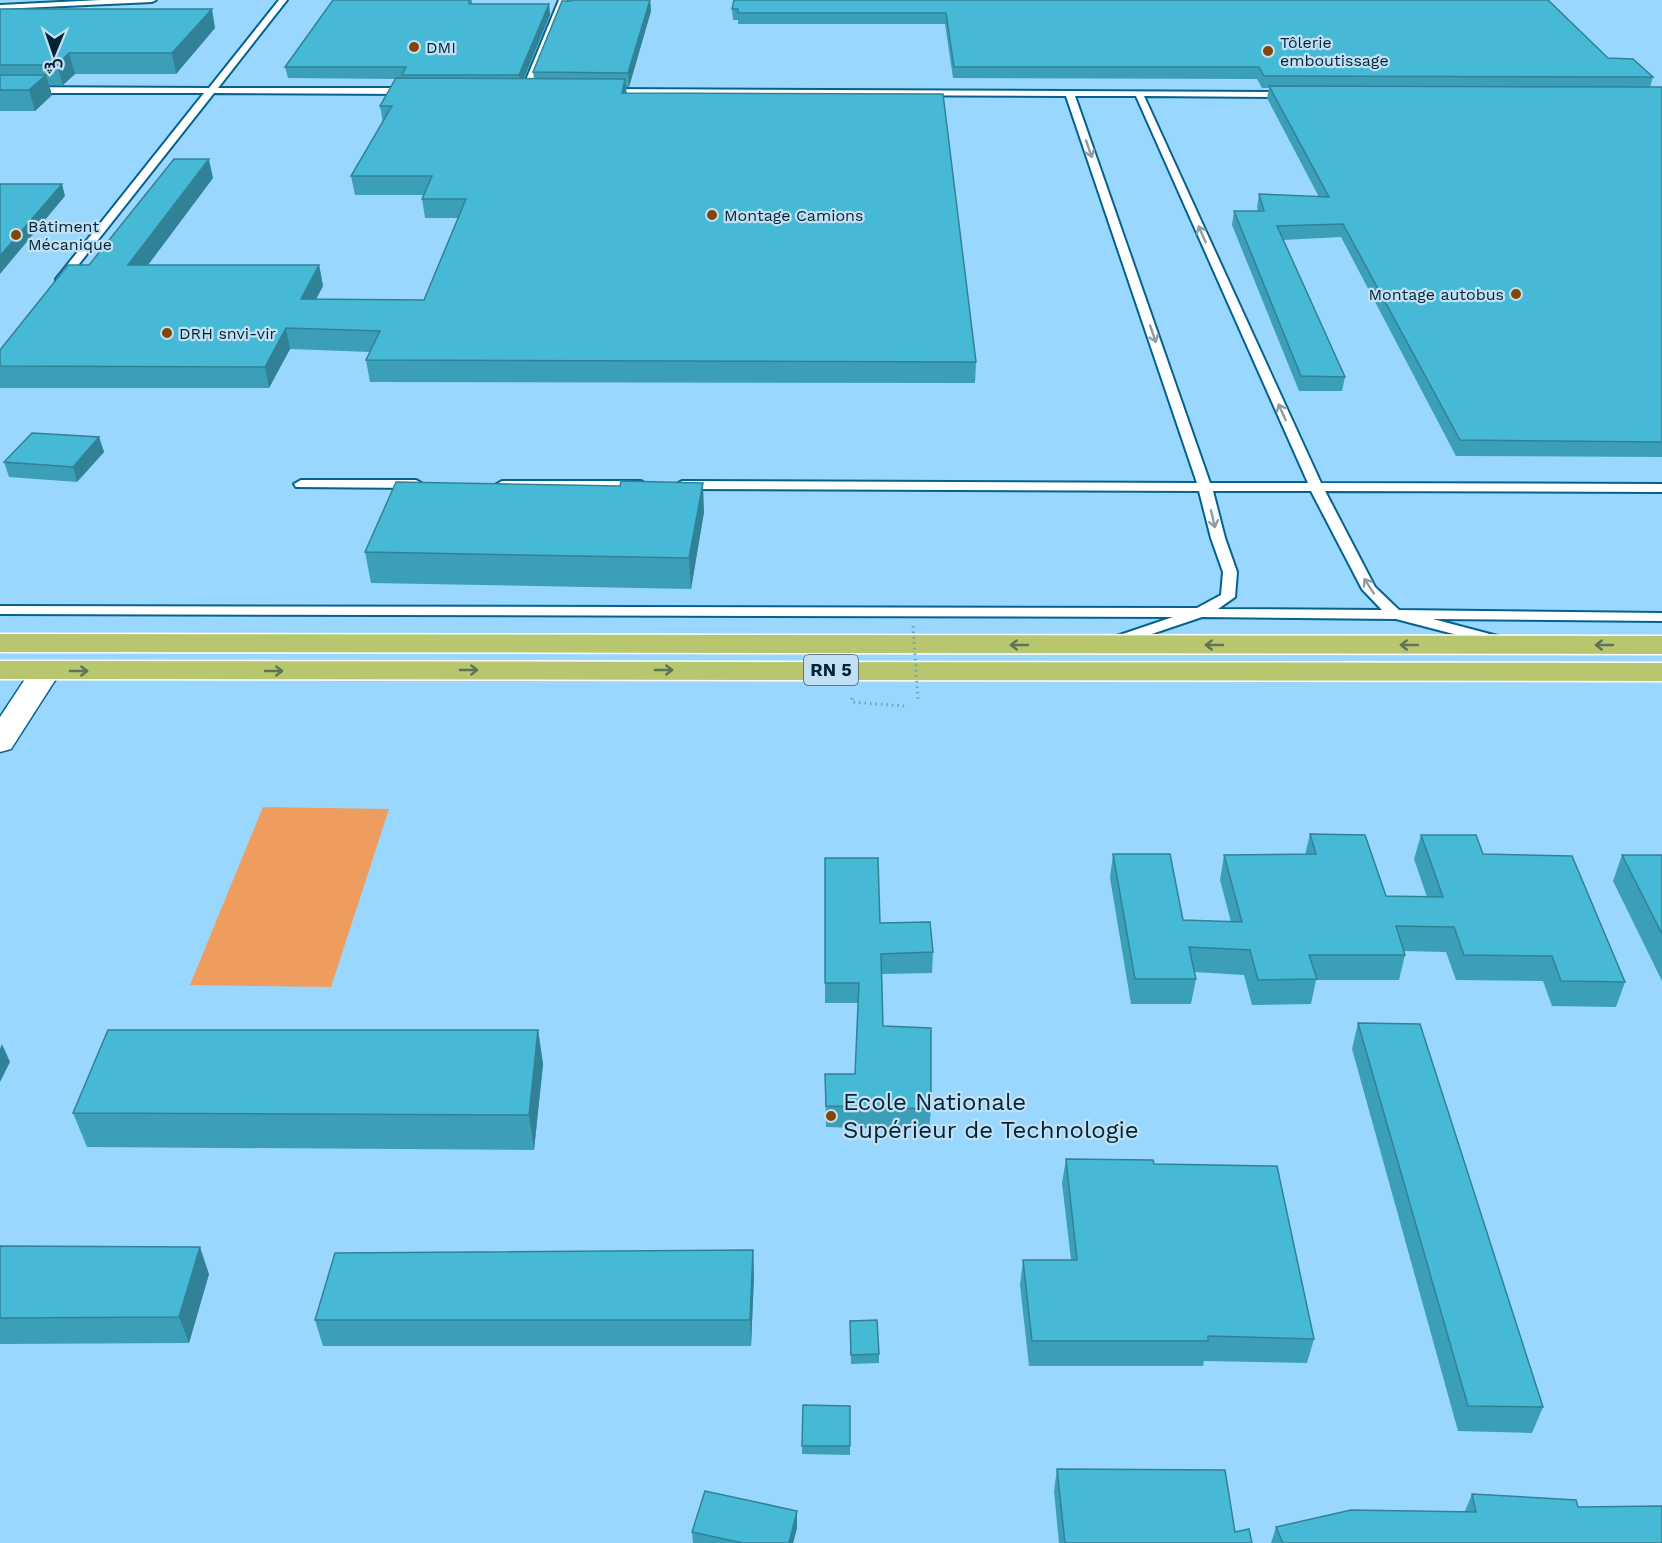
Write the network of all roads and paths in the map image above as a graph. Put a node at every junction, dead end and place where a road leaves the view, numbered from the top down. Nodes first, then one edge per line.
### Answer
1 (152, 0) edge
2 (283, 0) edge
3 (563, 0) edge
4 (0, 7) edge
5 (0, 90) edge
6 (212, 91) junction
7 (421, 91) edge
8 (514, 92) edge
9 (525, 92) junction
10 (537, 92) edge
11 (596, 92) edge
12 (1070, 94) junction
13 (1139, 94) junction
14 (1305, 94) edge
15 (51, 292) edge
16 (302, 484) dead end
17 (432, 484) edge
18 (492, 484) edge
19 (1206, 487) junction
20 (1316, 487) junction
21 (1662, 488) edge
22 (0, 610) edge
23 (1200, 613) junction
24 (1394, 614) junction
25 (1662, 617) edge
26 (913, 626) dead end
27 (0, 643) edge
28 (1104, 645) junction
29 (1516, 645) junction
30 (1662, 645) edge
31 (0, 670) edge
32 (46, 671) junction
33 (1662, 672) edge
34 (874, 698) dead end
35 (907, 699) dead end
36 (904, 706) dead end
37 (0, 742) edge

1 - 4 lane
2 - 6 lane
3 - 9 lane
5 - 6 lane
6 - 7 lane
6 - 15 lane
8 - 9 lane
9 - 10 lane
11 - 12 lane
12 - 13 lane
12 -> 19 lane
13 - 14 lane
20 -> 13 lane
16 - 17 lane
18 - 19 lane
19 - 20 lane
19 -> 23 lane
20 - 21 lane
24 -> 20 lane
22 - 23 lane
23 - 24 lane
23 - 28 lane
24 - 25 lane
24 - 29 lane
26 - 35 path, bridge
28 -> 27 highway, RN 5
29 -> 28 highway, RN 5
30 -> 29 highway, RN 5
31 - 32 highway, RN 5
32 -> 33 highway, RN 5
32 - 37 street
34 - 36 path

